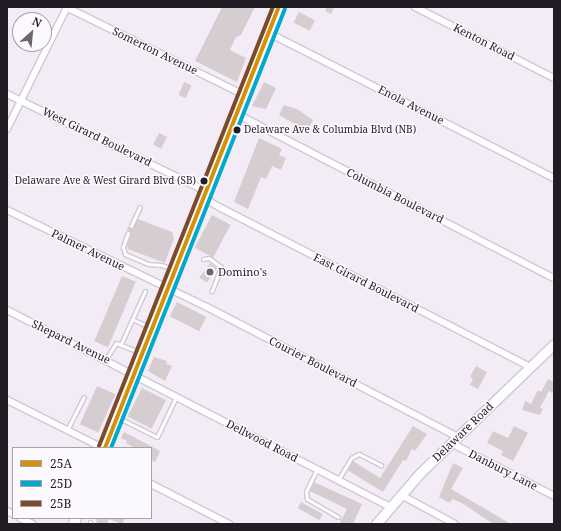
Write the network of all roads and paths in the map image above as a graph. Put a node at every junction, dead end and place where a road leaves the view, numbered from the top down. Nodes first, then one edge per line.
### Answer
1 (67, 7) edge
2 (279, 7) edge
3 (415, 7) edge
4 (269, 33) junction
5 (554, 78) edge
6 (7, 94) edge
7 (244, 95) junction
8 (21, 101) junction
9 (237, 114) junction
10 (7, 129) edge
11 (554, 178) edge
12 (205, 195) junction
13 (140, 207) dead end
14 (7, 210) edge
15 (131, 226) dead end
16 (128, 233) dead end
17 (203, 259) dead end
18 (176, 270) junction
19 (554, 278) edge
20 (168, 288) junction
21 (145, 291) dead end
22 (212, 291) dead end
23 (7, 310) edge
24 (132, 319) junction
25 (153, 329) junction
26 (121, 344) junction
27 (554, 344) edge
28 (143, 353) junction
29 (106, 359) junction
30 (530, 367) junction
31 (135, 374) junction
32 (84, 397) dead end
33 (176, 397) junction
34 (7, 400) edge
35 (118, 417) junction
36 (67, 430) junction
37 (458, 437) junction
38 (451, 443) junction
39 (102, 447) edge
40 (104, 447) edge
41 (381, 465) dead end
42 (317, 469) junction
43 (338, 480) junction
44 (152, 485) edge
45 (401, 496) junction
46 (554, 496) edge
47 (391, 507) junction
48 (338, 517) dead end
49 (22, 519) edge
50 (33, 524) edge
51 (229, 524) edge
52 (376, 524) edge
53 (455, 524) edge

1 - 7 street, Somerton Avenue
1 - 8 street
2 - 4 main road
3 - 5 street, Kenton Road
4 - 7 main road
4 - 11 street, Enola Avenue
6 - 8 street, West Girard Boulevard
7 - 9 main road
8 - 10 street
8 - 12 street, West Girard Boulevard
9 - 12 main road
9 - 19 street, Columbia Boulevard
12 - 18 main road
12 - 30 street, East Girard Boulevard
13 - 15 lane
14 - 20 street, Palmer Avenue
16 - 18 lane
17 - 22 lane
18 - 20 main road
20 - 25 main road
20 - 37 street, Courier Boulevard
21 - 24 lane
23 - 29 street, Shepard Avenue
24 - 25 lane
24 - 26 lane
25 - 28 main road
26 - 28 lane
26 - 29 lane
27 - 30 street, Delaware Road
28 - 31 main road
29 - 31 street, Shepard Avenue
30 - 37 street, Delaware Road
31 - 33 street, Dellwood Road
31 - 35 main road
32 - 36 lane
33 - 35 lane
33 - 42 street, Dellwood Road
34 - 36 street
35 - 40 main road
36 - 39 street
37 - 38 street, Delaware Road
38 - 45 street, Delaware Road
38 - 46 street, Danbury Lane
41 - 43 lane
42 - 43 street, Dellwood Road
42 - 48 lane
43 - 47 street, Dellwood Road
44 - 51 street
45 - 47 street, Delaware Road
45 - 53 street
47 - 52 street, Delaware Road
49 - 50 street

